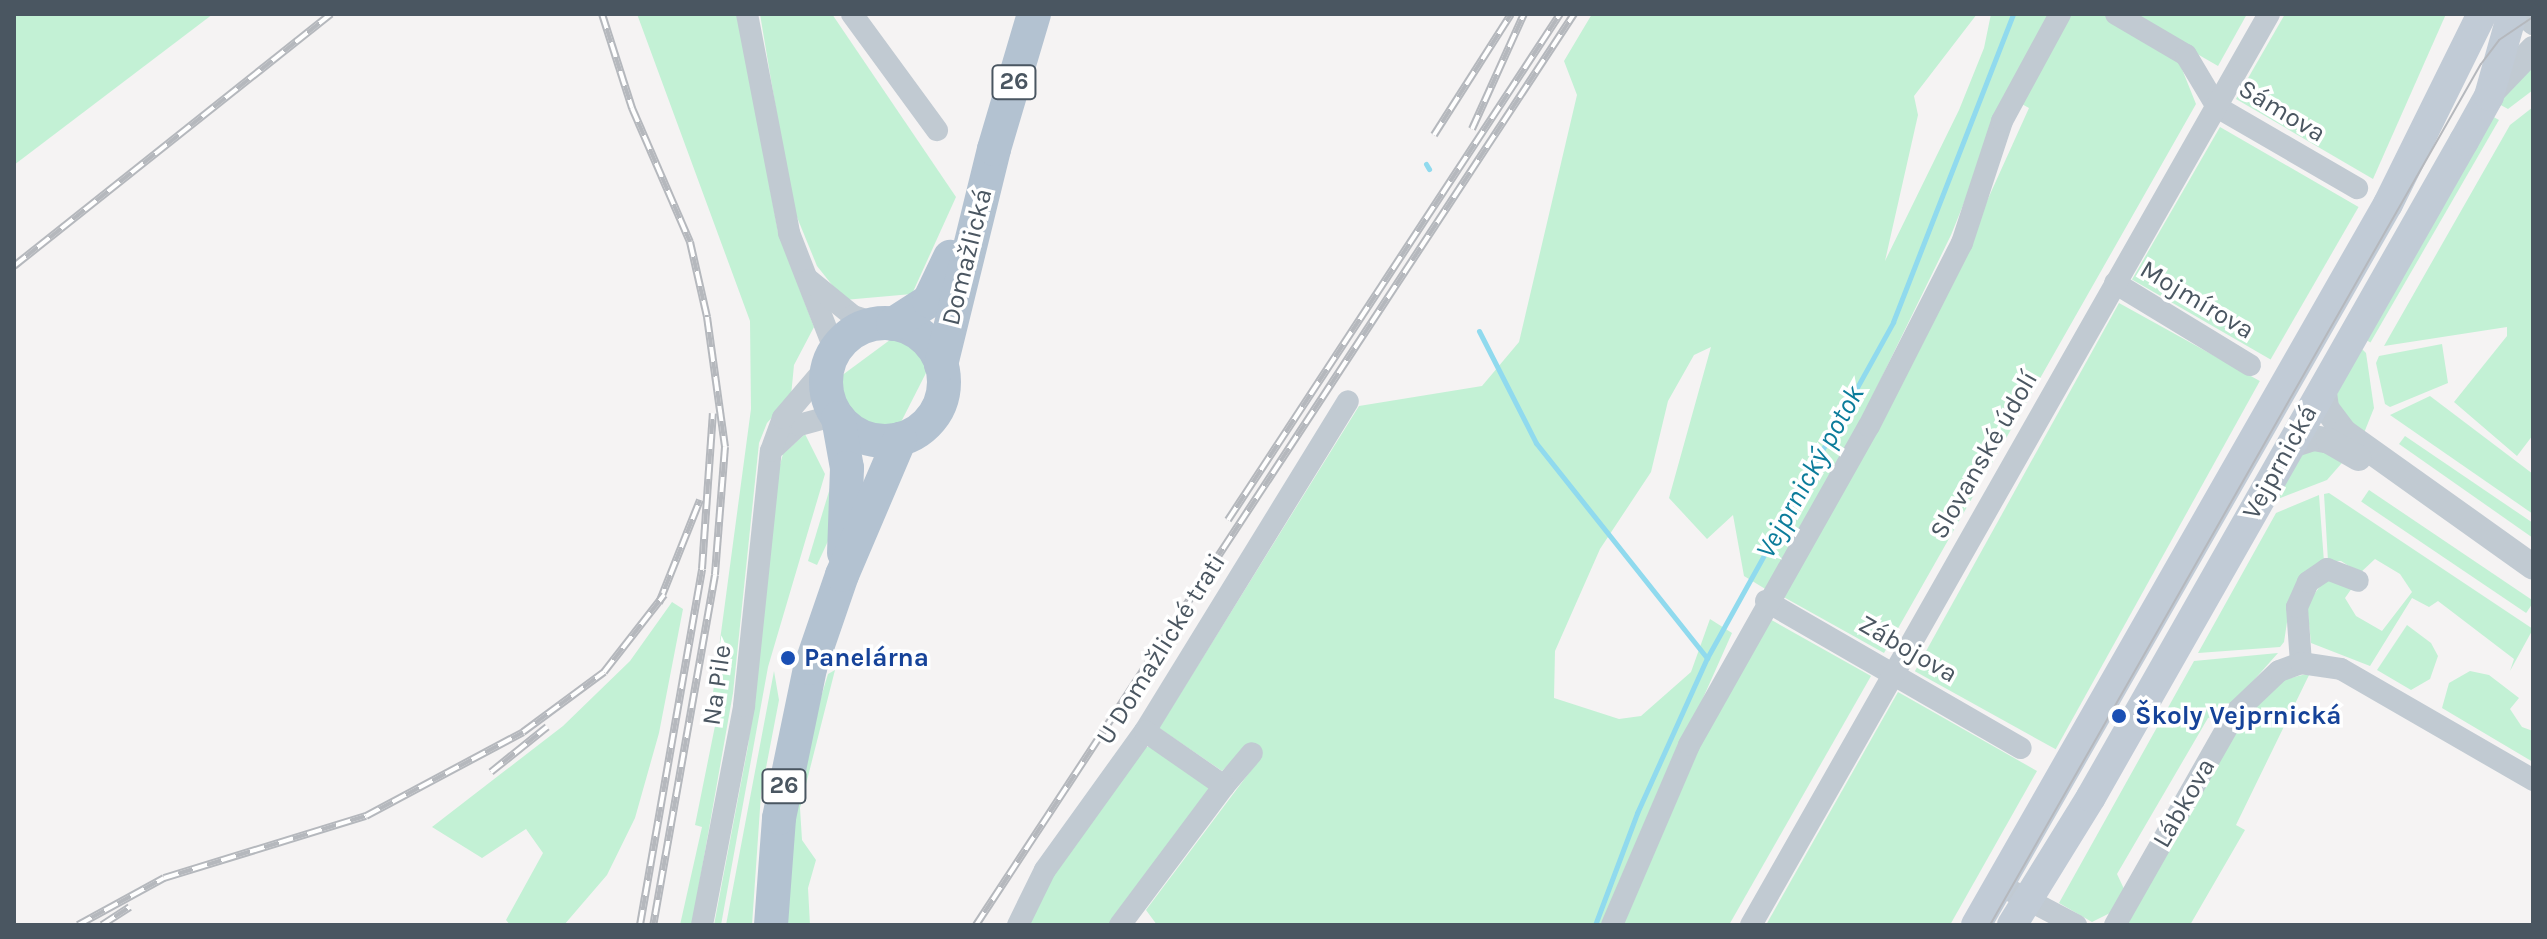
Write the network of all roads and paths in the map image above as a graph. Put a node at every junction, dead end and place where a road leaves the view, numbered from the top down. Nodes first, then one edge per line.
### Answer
1 (747, 14) edge
2 (852, 14) edge
3 (1034, 14) edge
4 (2060, 14) edge
5 (2116, 14) edge
6 (2269, 14) edge
7 (2482, 14) edge
8 (2501, 14) edge
9 (2512, 14) edge
10 (2521, 14) edge
11 (2533, 24) edge
12 (2533, 49) edge
13 (2468, 50) junction
14 (2489, 96) junction
15 (2217, 107) junction
16 (937, 130) dead end
17 (994, 149) junction
18 (2357, 188) dead end
19 (805, 277) junction
20 (2115, 283) junction
21 (887, 324) junction
22 (832, 358) junction
23 (941, 365) junction
24 (2250, 365) dead end
25 (2323, 386) junction
26 (1348, 401) dead end
27 (837, 417) junction
28 (2266, 421) junction
29 (900, 439) junction
30 (2295, 441) junction
31 (771, 451) junction
32 (2533, 570) edge
33 (842, 575) junction
34 (2358, 581) dead end
35 (1766, 601) junction
36 (2301, 663) junction
37 (1892, 670) junction
38 (1145, 731) junction
39 (2021, 748) dead end
40 (1252, 753) dead end
41 (2533, 780) edge
42 (1224, 786) junction
43 (2000, 885) junction
44 (2019, 912) edge
45 (702, 925) edge
46 (771, 925) edge
47 (1018, 925) edge
48 (1120, 925) edge
49 (1612, 925) edge
50 (1751, 925) edge
51 (1976, 925) edge
52 (2076, 925) edge
53 (2115, 925) edge

1 - 19 street
2 - 16 street
3 - 17 main road, Domažlická / 26
4 - 35 street
5 - 15 street, Sámova
6 - 15 street, Slovanské údolí
7 - 13 main road, Vejprnická
8 - 13 street
9 - 14 main road, Vejprnická
10 - 11 street
12 - 14 street
13 - 28 main road, Vejprnická
14 - 25 main road, Vejprnická
15 - 18 street, Sámova
15 - 20 street, Slovanské údolí
17 - 21 main road, Domažlická / 26
17 - 23 main road, Domažlická / 26
19 - 21 street
19 - 22 street
20 - 24 street, Mojmírova
20 - 37 street, Slovanské údolí
21 - 22 main road, Domažlická / 26
21 - 23 main road, Domažlická
22 - 27 main road, 26
22 - 31 street, Na Pile
23 - 29 main road, Domažlická / 26
25 - 30 main road, Vejprnická
25 - 32 street
26 - 38 street, U Domažlické trati
27 - 29 main road
27 - 31 street
27 - 33 main road, 26
28 - 30 street
28 - 43 main road, Vejprnická
29 - 33 main road, 26
30 - 32 street
30 - 44 main road, Vejprnická
31 - 45 street, Na Pile
33 - 46 main road, 26
34 - 36 street
35 - 37 street, Zábojova
35 - 49 street
36 - 41 street
36 - 53 street, Lábkova
37 - 39 street, Zábojova
37 - 50 street, Slovanské údolí
38 - 42 street
38 - 47 street, U Domažlické trati
40 - 42 street
42 - 48 street
43 - 44 street
43 - 51 main road, Vejprnická
44 - 52 street

